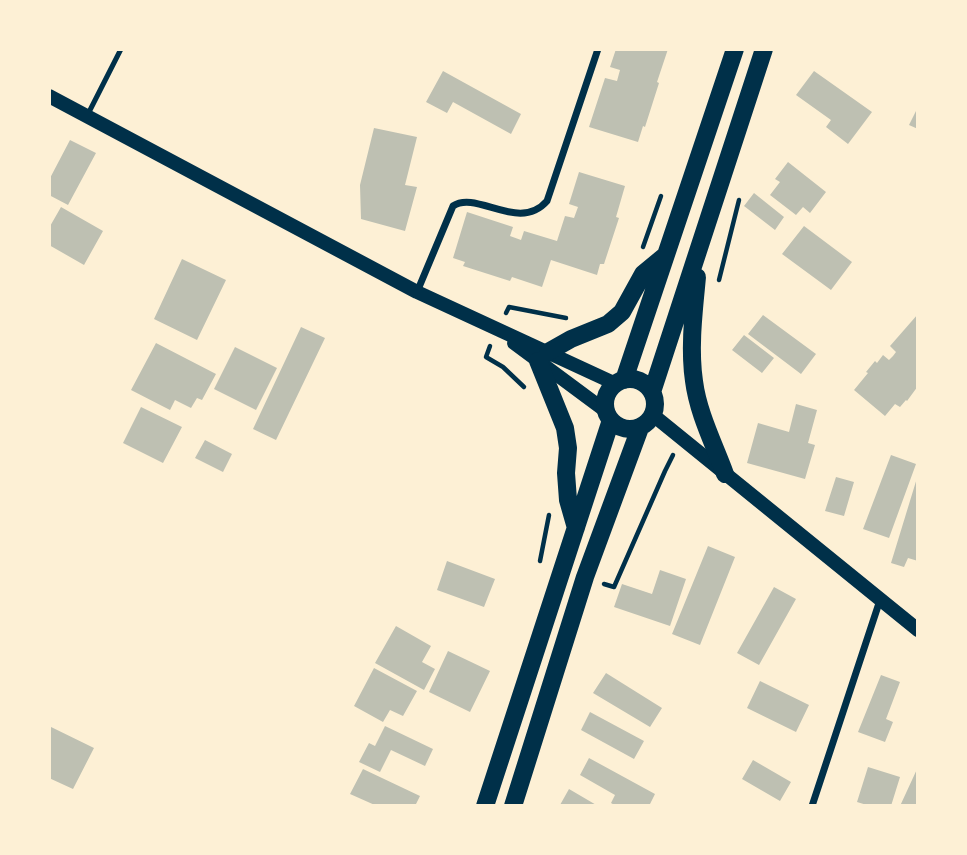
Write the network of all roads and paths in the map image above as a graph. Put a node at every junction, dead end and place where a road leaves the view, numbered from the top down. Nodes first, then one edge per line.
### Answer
1 (121, 49) edge
2 (598, 49) edge
3 (736, 49) edge
4 (764, 49) edge
5 (49, 96) edge
6 (87, 116) junction
7 (702, 239) junction
8 (666, 255) junction
9 (417, 292) junction
10 (543, 357) junction
11 (620, 382) junction
12 (652, 392) junction
13 (653, 415) junction
14 (609, 416) junction
15 (640, 428) junction
16 (682, 439) junction
17 (725, 474) junction
18 (576, 528) junction
19 (614, 587) dead end
20 (880, 600) junction
21 (918, 630) edge
22 (485, 806) edge
23 (513, 806) edge
24 (812, 806) edge

1 - 6 lane
2 - 9 street
3 - 8 highway
4 - 7 highway
5 - 6 main road
6 - 9 main road
7 - 12 highway
7 - 17 highway
8 - 10 highway
8 - 11 highway
9 - 10 main road
10 - 11 main road
10 - 14 main road
10 - 18 highway
11 - 12 highway
11 - 14 highway
12 - 13 highway
13 - 15 highway
13 - 16 main road
14 - 15 highway
14 - 18 highway
15 - 23 highway
16 - 17 main road
16 - 19 path
17 - 20 main road
18 - 22 highway
20 - 21 main road
20 - 24 street

